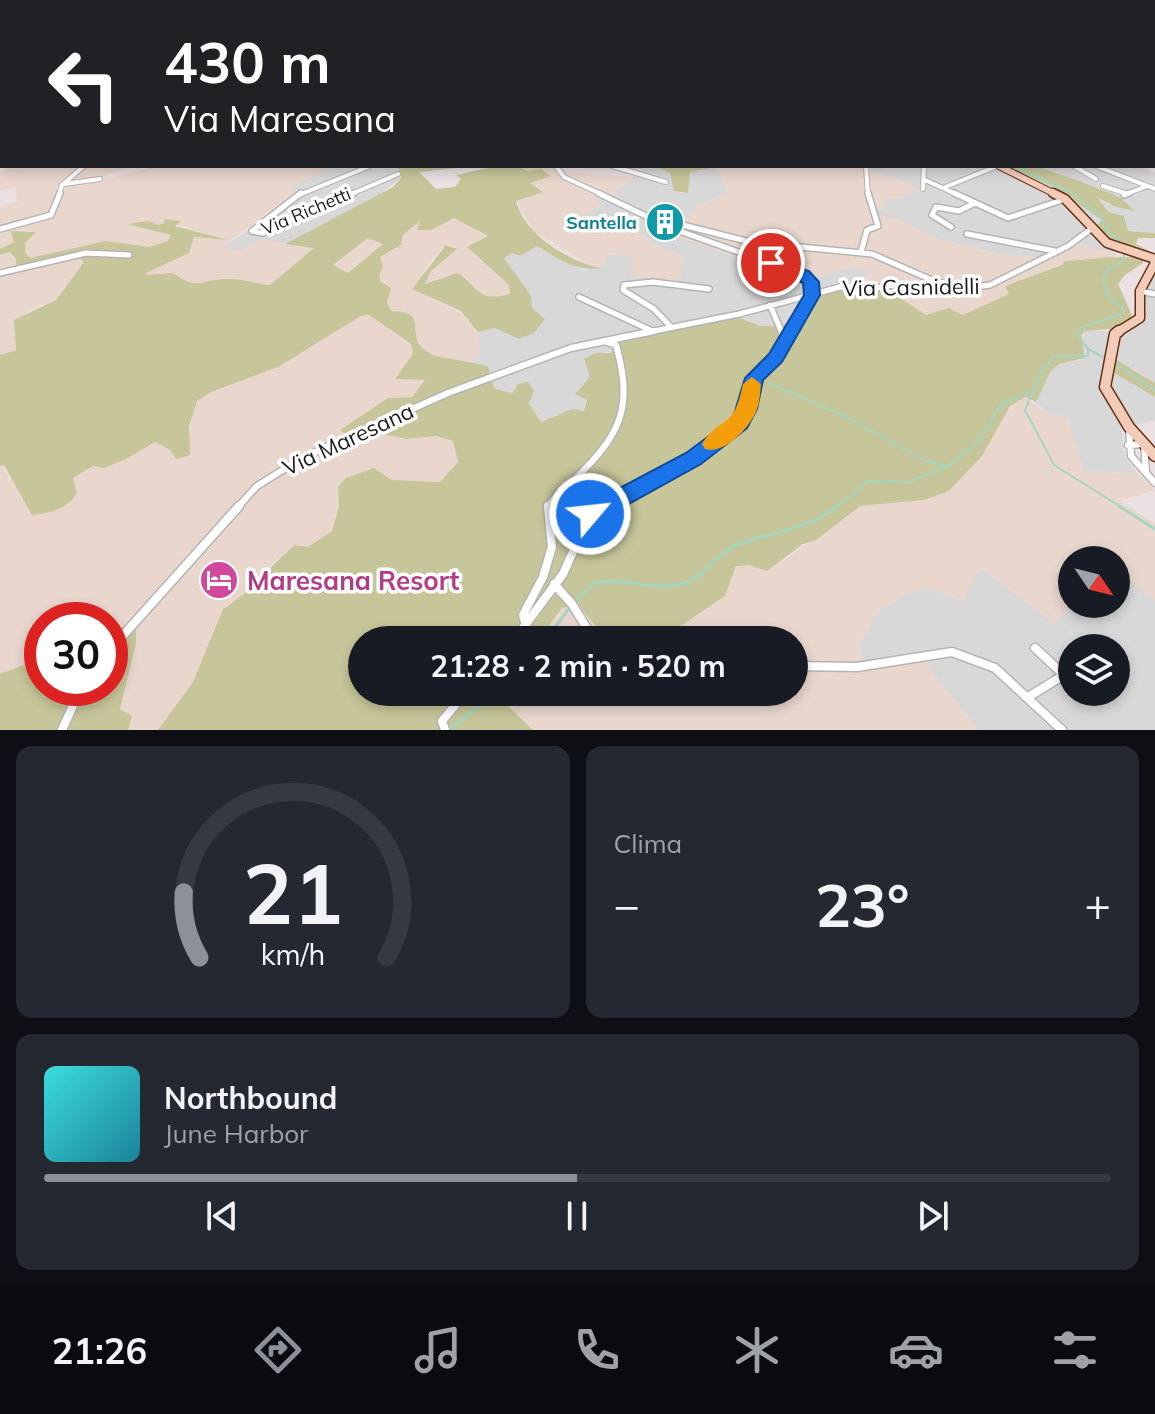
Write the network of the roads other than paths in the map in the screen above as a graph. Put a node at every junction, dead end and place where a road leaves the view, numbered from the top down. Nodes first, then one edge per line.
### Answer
1 (82, 168) edge
2 (365, 168) edge
3 (557, 168) edge
4 (619, 168) edge
5 (866, 168) edge
6 (924, 168) edge
7 (993, 168) edge
8 (1002, 168) edge
9 (1077, 168) edge
10 (1101, 168) edge
11 (398, 174) dead end
12 (100, 179) dead end
13 (1096, 179) dead end
14 (925, 180) junction
15 (666, 182) dead end
16 (62, 185) junction
17 (1103, 186) dead end
18 (1147, 186) junction
19 (943, 188) junction
20 (923, 189) dead end
21 (1155, 189) edge
22 (1065, 199) junction
23 (975, 203) junction
24 (656, 219) junction
25 (951, 227) dead end
26 (0, 229) edge
27 (1091, 229) junction
28 (967, 234) dead end
29 (1055, 251) junction
30 (861, 252) junction
31 (129, 255) dead end
32 (1155, 261) edge
33 (0, 273) edge
34 (937, 282) junction
35 (709, 289) dead end
36 (1140, 291) junction
37 (1155, 294) edge
38 (812, 295) junction
39 (579, 297) dead end
40 (770, 305) junction
41 (671, 327) junction
42 (650, 330) junction
43 (604, 340) junction
44 (785, 343) junction
45 (1129, 427) junction
46 (1144, 444) junction
47 (1128, 445) junction
48 (1155, 459) edge
49 (1143, 462) junction
50 (1147, 475) junction
51 (1155, 483) edge
52 (554, 584) junction
53 (526, 625) joint
54 (585, 626) edge
55 (128, 630) edge
56 (1035, 648) dead end
57 (808, 666) edge
58 (1028, 697) junction
59 (73, 706) edge
60 (454, 706) edge
61 (62, 730) edge
62 (445, 730) edge
63 (1062, 730) edge

1 - 16 street
2 - 11 street, Via Richetti
3 - 24 street
4 - 15 street
5 - 30 street
6 - 14 street
7 - 19 street
8 - 22 street
9 - 13 street
10 - 18 street
12 - 16 street
14 - 19 street
14 - 20 street
16 - 26 street
17 - 18 street
18 - 21 street
19 - 23 street
22 - 23 street
22 - 27 street
23 - 25 street
24 - 30 street
24 - 38 street
27 - 29 street, Via Casnidelli
27 - 32 street
28 - 29 street
29 - 34 street, Via Casnidelli
30 - 34 street
31 - 33 street
32 - 36 street
34 - 38 street, Via Casnidelli
35 - 41 street
36 - 37 street
36 - 45 street
38 - 40 street, Via Maresana
38 - 44 street
39 - 42 street
40 - 41 street, Via Maresana
40 - 44 street
41 - 42 street, Via Maresana
42 - 43 street, Via Maresana
43 - 53 street
43 - 55 street, Via Maresana
44 - 52 street
45 - 46 street
45 - 47 street
46 - 47 street
46 - 48 street
46 - 49 street
47 - 50 street
48 - 49 street
49 - 50 street
50 - 51 street
52 - 53 street
52 - 54 street
56 - 58 street
57 - 58 street
58 - 63 street
59 - 61 street
60 - 62 street

